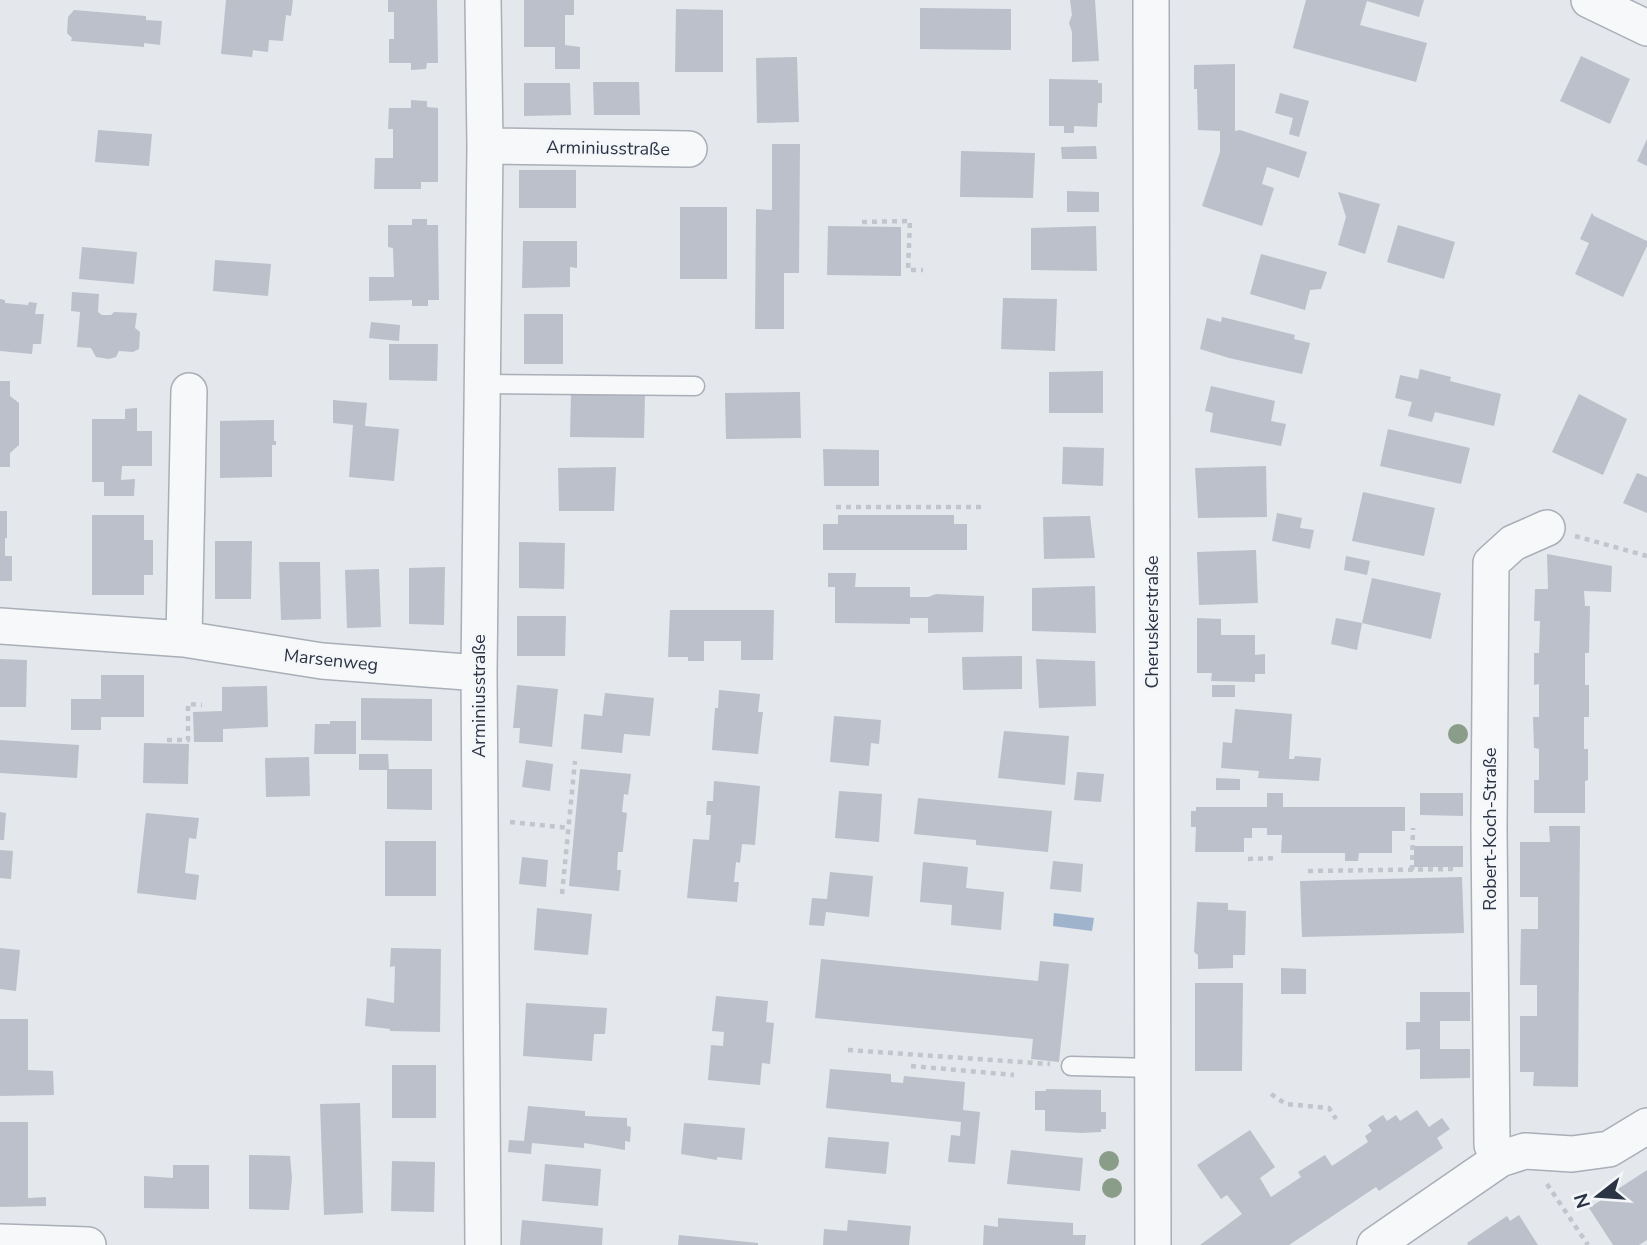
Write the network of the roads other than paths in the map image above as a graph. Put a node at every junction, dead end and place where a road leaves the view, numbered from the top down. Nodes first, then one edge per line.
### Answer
1 (484, 0) edge
2 (1152, 0) edge
3 (1589, 0) edge
4 (1647, 28) edge
5 (485, 146) junction
6 (689, 149) dead end
7 (482, 384) junction
8 (695, 386) dead end
9 (189, 391) dead end
10 (1547, 528) road end
11 (0, 626) edge
12 (184, 639) junction
13 (478, 673) junction
14 (1071, 1066) road end
15 (1153, 1068) junction
16 (1647, 1126) edge
17 (1513, 1155) junction
18 (0, 1242) edge
19 (88, 1245) edge
20 (483, 1245) edge
21 (1153, 1245) edge
22 (1375, 1245) edge

1 - 5 street, Arminiusstraße
2 - 15 street, Cheruskerstraße
3 - 4 street
5 - 6 street, Arminiusstraße
5 - 7 street, Arminiusstraße
7 - 8 lane
7 - 13 street, Arminiusstraße
9 - 12 street
10 - 17 street, Robert-Koch-Straße
11 - 12 street, Marsenweg
12 - 13 street, Marsenweg
13 - 20 street, Arminiusstraße
14 - 15 lane
15 - 21 street, Cheruskerstraße
16 - 17 street
17 - 22 street
18 - 19 street

